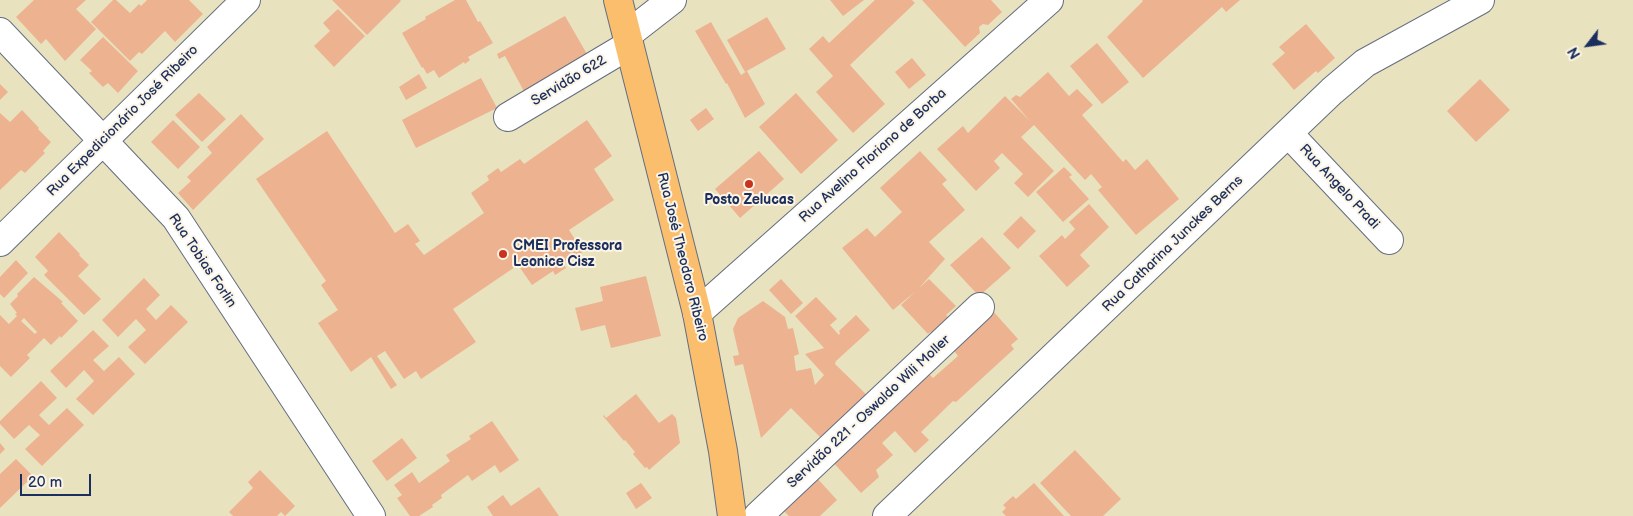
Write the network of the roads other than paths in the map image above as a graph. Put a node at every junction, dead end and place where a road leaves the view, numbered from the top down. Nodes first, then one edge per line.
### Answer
1 (246, 0) edge
2 (618, 0) edge
3 (672, 0) edge
4 (1049, 0) edge
5 (1480, 0) edge
6 (0, 32) edge
7 (628, 40) junction
8 (508, 117) dead end
9 (1289, 134) junction
10 (103, 140) junction
11 (1389, 240) dead end
12 (0, 242) edge
13 (980, 307) dead end
14 (697, 313) junction
15 (371, 516) edge
16 (732, 516) edge
17 (758, 516) edge
18 (887, 516) edge

1 - 10 street, Rua Expedicionário José Ribeiro
2 - 7 main road, Rua José Theodoro Ribeiro
3 - 7 street, Servidão 622
4 - 14 street, Rua Avelino Floriano de Borba
5 - 9 street, Rua Catharina Junckes Berns
6 - 10 street, Rua Tobias Forlin
7 - 8 street, Servidão 622
7 - 14 main road, Rua José Theodoro Ribeiro
9 - 11 street, Rua Angelo Pradi
9 - 18 street, Rua Catharina Junckes Berns
10 - 12 street, Rua Expedicionário José Ribeiro
10 - 15 street, Rua Tobias Forlin
13 - 17 street, Servidão 221 - Oswaldo Wili Moller
14 - 16 main road, Rua José Theodoro Ribeiro

